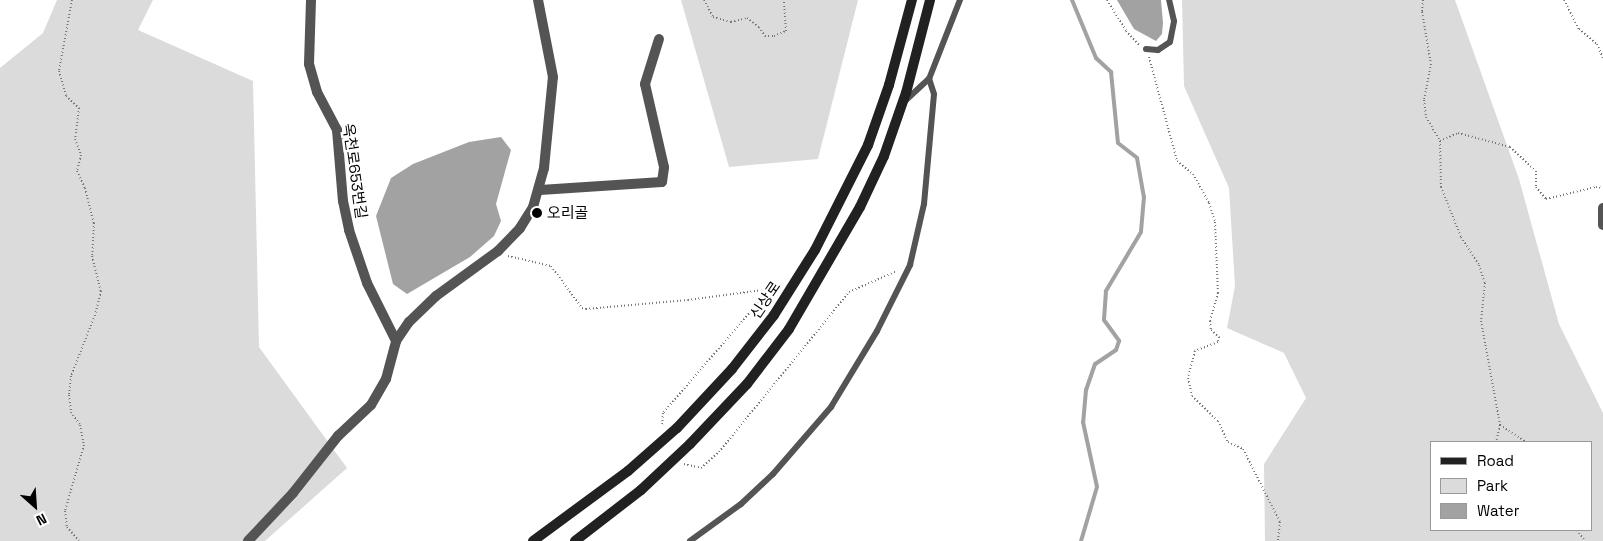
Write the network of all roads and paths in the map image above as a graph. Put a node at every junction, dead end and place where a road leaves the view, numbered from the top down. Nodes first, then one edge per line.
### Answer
1 (72, 0) edge
2 (311, 0) edge
3 (538, 0) edge
4 (704, 0) edge
5 (784, 0) edge
6 (912, 0) edge
7 (930, 0) edge
8 (960, 0) edge
9 (1107, 0) edge
10 (1169, 0) edge
11 (1423, 0) edge
12 (1564, 0) edge
13 (659, 40) dead end
14 (1146, 49) junction
15 (1603, 58) edge
16 (929, 79) junction
17 (902, 104) junction
18 (1440, 141) junction
19 (1603, 188) edge
20 (540, 190) junction
21 (1603, 208) edge
22 (1603, 225) edge
23 (510, 256) dead end
24 (897, 271) dead end
25 (396, 341) junction
26 (1500, 425) junction
27 (662, 430) dead end
28 (1496, 441) edge
29 (1524, 441) edge
30 (681, 462) dead end
31 (79, 541) edge
32 (248, 541) edge
33 (533, 541) edge
34 (575, 541) edge
35 (690, 541) edge
36 (1278, 541) edge

1 - 31 path
2 - 25 street, 옥천로653번길
3 - 20 street
4 - 5 path
6 - 33 street, 신상로
7 - 17 street
8 - 16 lane
9 - 14 path
10 - 14 lane
11 - 18 path
12 - 15 path
13 - 20 street
14 - 36 path
16 - 17 lane
16 - 35 lane
17 - 34 street
18 - 19 path
18 - 26 path
20 - 25 street
21 - 22 street
23 - 27 path
24 - 30 path
25 - 32 street
26 - 28 path
26 - 29 path

